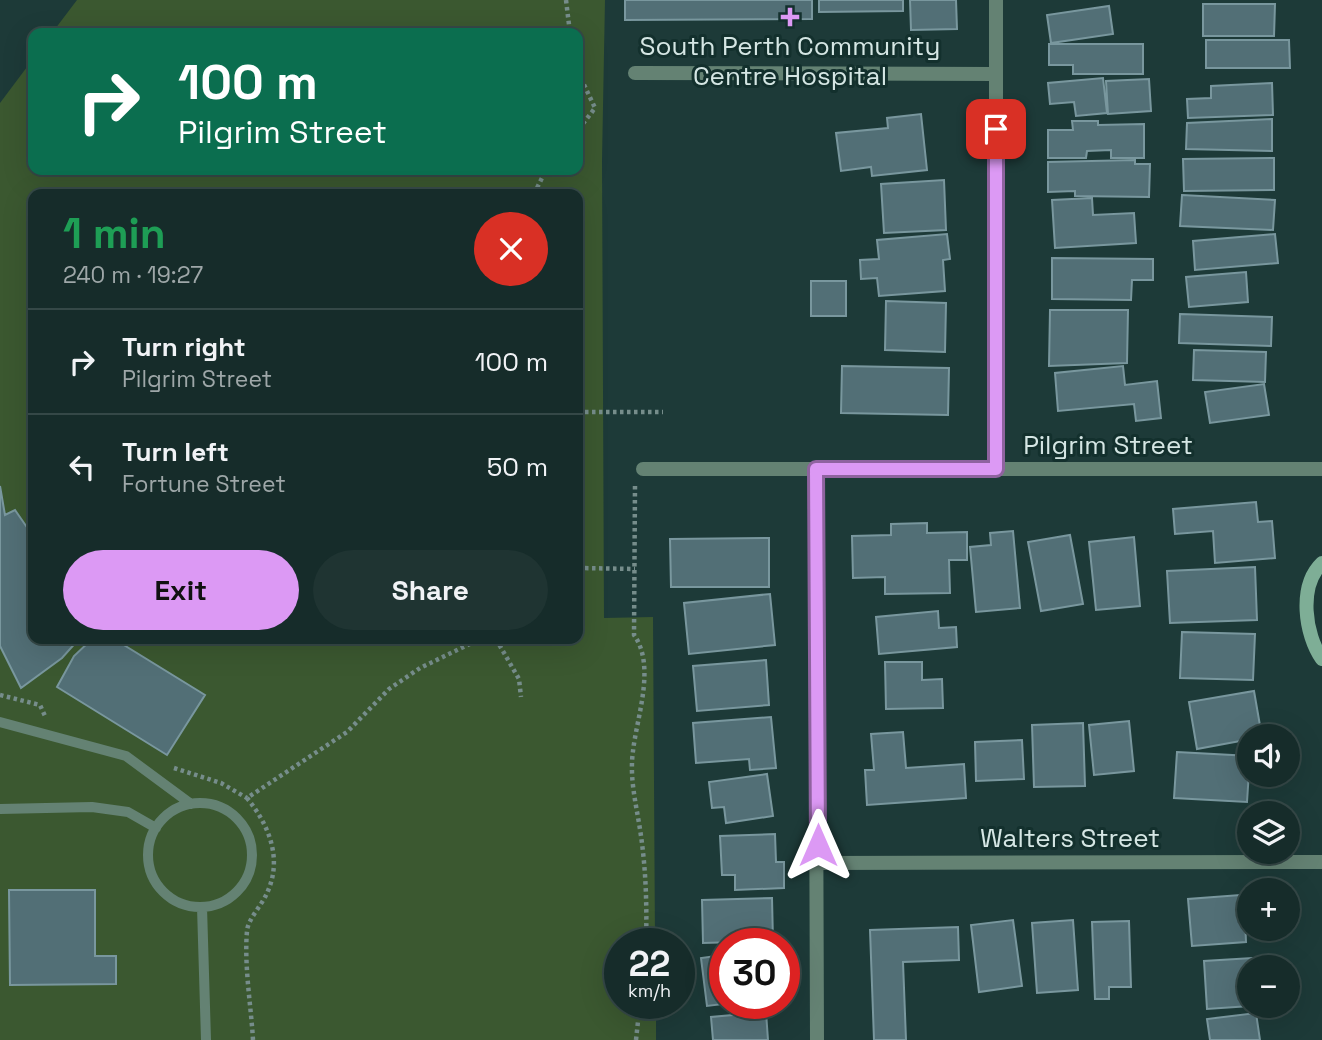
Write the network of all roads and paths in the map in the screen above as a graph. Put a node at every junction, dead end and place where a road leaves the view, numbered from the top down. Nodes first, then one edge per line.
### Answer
1 (566, 0) edge
2 (996, 0) edge
3 (569, 28) edge
4 (635, 74) dead end
5 (996, 74) junction
6 (583, 83) edge
7 (583, 124) edge
8 (583, 412) edge
9 (663, 412) dead end
10 (643, 469) joint
11 (816, 469) junction
12 (996, 469) junction
13 (1322, 469) edge
14 (1322, 563) edge
15 (583, 568) edge
16 (635, 569) junction
17 (469, 644) edge
18 (499, 644) edge
19 (1322, 659) edge
20 (521, 697) dead end
21 (0, 722) edge
22 (191, 804) junction
23 (0, 809) edge
24 (156, 828) junction
25 (1322, 862) edge
26 (819, 863) junction
27 (202, 907) junction
28 (646, 928) edge
29 (638, 1019) edge
30 (206, 1040) edge
31 (253, 1040) edge
32 (636, 1040) edge
33 (817, 1040) edge

1 - 3 path
2 - 5 street
4 - 5 street
5 - 12 street
6 - 7 path
8 - 9 path
10 - 11 street, Pilgrim Street
10 - 16 path
11 - 12 street, Pilgrim Street
11 - 26 street
12 - 13 street, Pilgrim Street
14 - 19 street
15 - 16 path
16 - 28 path
17 - 31 path
18 - 20 path
21 - 22 lane
22 - 24 lane
22 - 27 lane
23 - 24 lane
24 - 27 lane
25 - 26 street, Walters Street
26 - 33 street
27 - 30 lane
29 - 32 path

